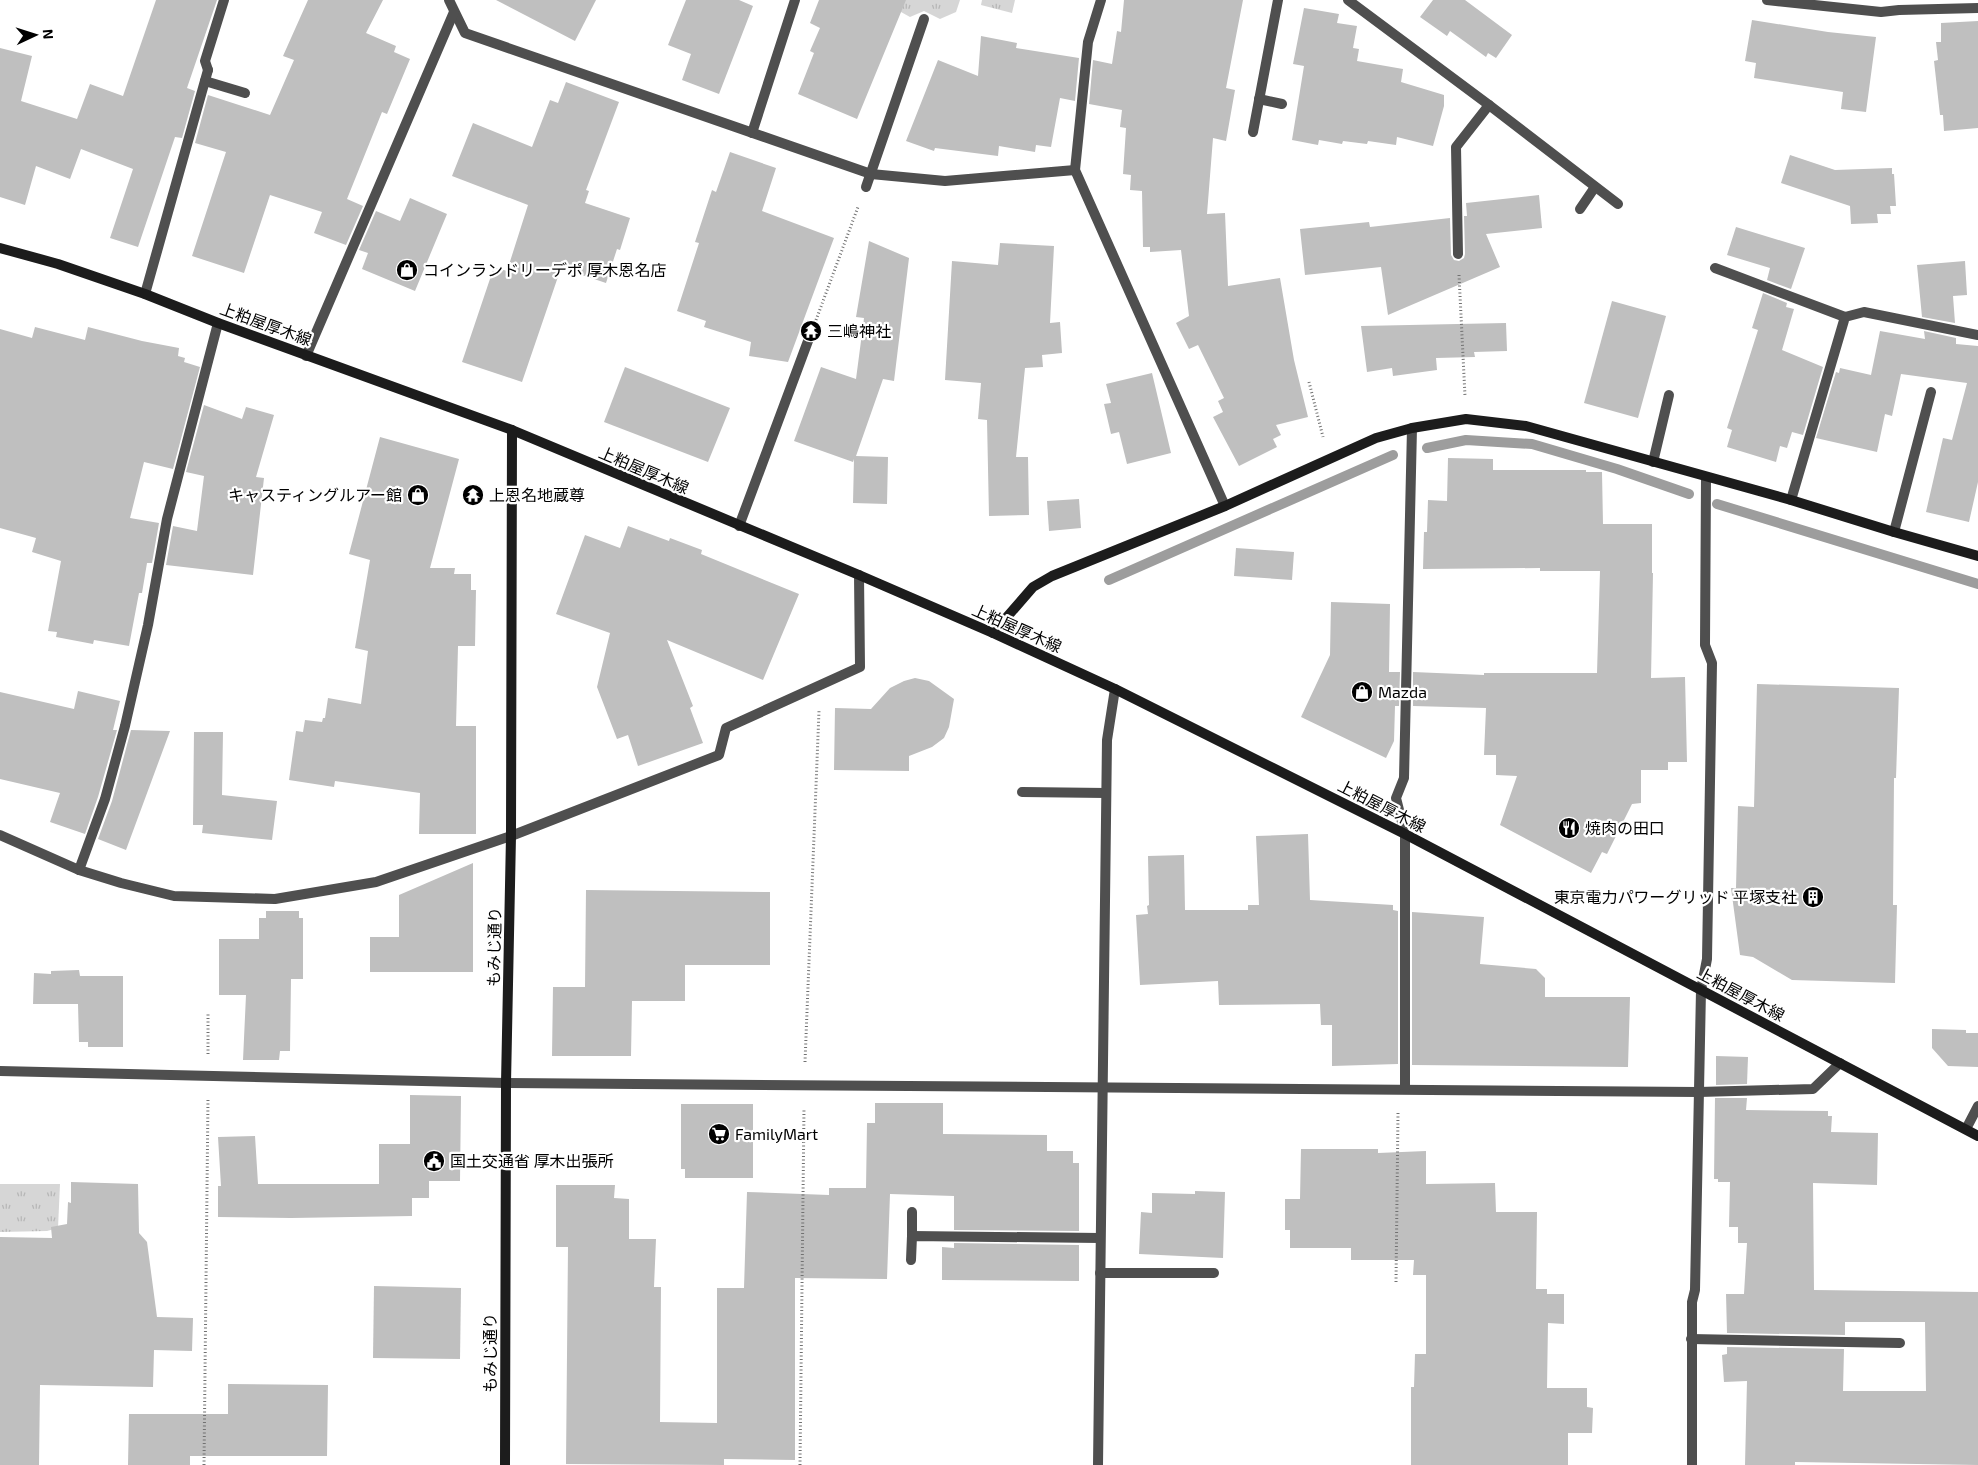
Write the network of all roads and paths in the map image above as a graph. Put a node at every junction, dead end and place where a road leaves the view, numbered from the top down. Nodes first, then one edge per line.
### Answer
1 (224, 0) edge
2 (449, 0) edge
3 (795, 0) edge
4 (1101, 0) edge
5 (1278, 0) edge
6 (1348, 0) edge
7 (1767, 0) edge
8 (1900, 5) edge
9 (1978, 8) edge
10 (454, 12) junction
11 (924, 19) dead end
12 (205, 81) junction
13 (245, 93) dead end
14 (1259, 99) junction
15 (1282, 104) dead end
16 (1489, 105) junction
17 (1253, 132) dead end
18 (752, 133) junction
19 (1075, 170) junction
20 (871, 174) junction
21 (1595, 187) junction
22 (866, 188) joint
23 (1618, 204) dead end
24 (1580, 209) dead end
25 (0, 248) edge
26 (1458, 254) joint
27 (1715, 268) dead end
28 (145, 294) junction
29 (1845, 317) junction
30 (218, 323) junction
31 (1978, 335) edge
32 (808, 340) joint
33 (306, 356) junction
34 (1309, 382) dead end
35 (1931, 392) dead end
36 (1669, 395) dead end
37 (1466, 419) junction
38 (1412, 428) junction
39 (512, 430) junction
40 (1329, 459) junction
41 (1653, 462) junction
42 (1706, 477) junction
43 (1791, 500) junction
44 (1225, 506) junction
45 (739, 526) junction
46 (1894, 532) junction
47 (1978, 556) edge
48 (858, 575) junction
49 (993, 633) junction
50 (1115, 689) junction
51 (1022, 792) dead end
52 (1106, 793) junction
53 (1405, 834) junction
54 (0, 835) edge
55 (511, 836) junction
56 (79, 870) junction
57 (1701, 990) junction
58 (208, 1012) dead end
59 (1840, 1063) junction
60 (0, 1071) edge
61 (208, 1076) junction
62 (506, 1083) junction
63 (1102, 1087) junction
64 (1402, 1090) junction
65 (1699, 1092) junction
66 (1978, 1106) edge
67 (1966, 1129) junction
68 (1978, 1136) edge
69 (912, 1212) dead end
70 (912, 1236) junction
71 (1100, 1238) junction
72 (911, 1260) dead end
73 (1100, 1273) junction
74 (1214, 1273) dead end
75 (1396, 1282) dead end
76 (1691, 1338) junction
77 (1900, 1343) dead end
78 (204, 1465) edge
79 (505, 1465) edge
80 (1098, 1465) edge
81 (1692, 1465) edge

1 - 12 street
2 - 10 street
3 - 18 street
4 - 19 street
5 - 14 street
6 - 16 street
7 - 8 street
8 - 9 street
10 - 18 street
10 - 33 street
11 - 20 street
12 - 13 street
12 - 28 street
14 - 15 street
14 - 17 street
16 - 21 street
16 - 26 street
18 - 20 street
19 - 20 street
19 - 44 street
20 - 22 street
21 - 23 street
21 - 24 street
22 - 32 path
25 - 28 main road, 上粕屋厚木線
26 - 37 path
27 - 29 street
28 - 30 main road, 上粕屋厚木線
29 - 31 street
29 - 43 street
30 - 33 main road, 上粕屋厚木線
30 - 56 street
32 - 45 street
33 - 39 main road, 上粕屋厚木線
34 - 40 path
35 - 46 street
36 - 41 street
37 - 38 main road
37 - 41 main road
38 - 40 main road
38 - 53 street
39 - 45 main road, 上粕屋厚木線
39 - 55 main road, もみじ通り
40 - 44 main road
41 - 42 main road
42 - 43 main road
42 - 57 street
43 - 46 main road
44 - 49 main road
45 - 48 main road, 上粕屋厚木線
46 - 47 main road
48 - 49 main road, 上粕屋厚木線
48 - 55 street
49 - 50 main road, 上粕屋厚木線
50 - 52 street
50 - 53 main road, 上粕屋厚木線
51 - 52 street
52 - 63 street
53 - 57 main road, 上粕屋厚木線
53 - 64 street
54 - 56 street
55 - 56 street
55 - 62 main road, もみじ通り
57 - 59 main road, 上粕屋厚木線
57 - 65 street
58 - 61 path
59 - 65 street
59 - 67 main road, 上粕屋厚木線
60 - 61 street
61 - 62 street
61 - 78 path
62 - 63 street
62 - 79 main road, もみじ通り
63 - 64 street
63 - 71 street
64 - 65 street
64 - 75 path
65 - 76 street
66 - 67 street
67 - 68 main road, 上粕屋厚木線
69 - 70 street
70 - 71 street
70 - 72 street
71 - 73 street
73 - 74 street
73 - 80 street
76 - 77 street
76 - 81 street

